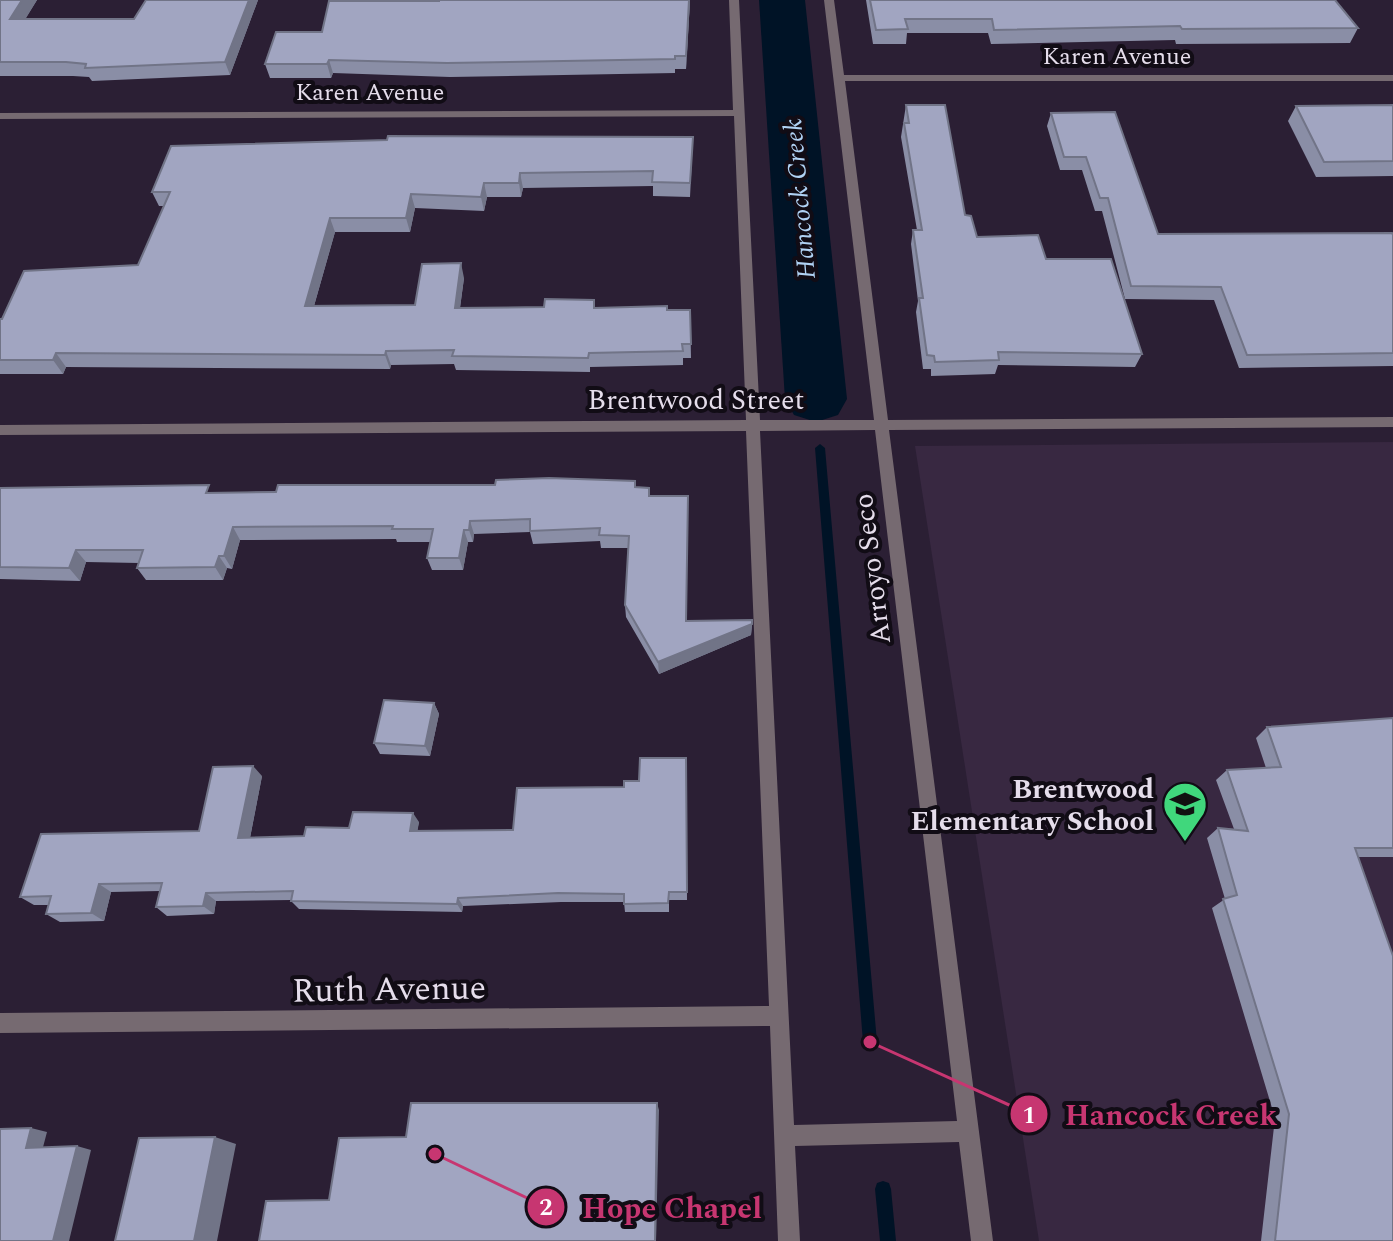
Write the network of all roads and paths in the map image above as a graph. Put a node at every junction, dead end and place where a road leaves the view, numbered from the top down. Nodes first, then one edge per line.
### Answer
1 (734, 0) edge
2 (829, 0) edge
3 (840, 78) junction
4 (1393, 78) edge
5 (739, 113) junction
6 (0, 116) edge
7 (1393, 422) edge
8 (752, 425) junction
9 (882, 425) junction
10 (0, 430) edge
11 (778, 1016) junction
12 (0, 1023) edge
13 (968, 1131) junction
14 (785, 1136) junction
15 (789, 1241) edge
16 (982, 1241) edge

1 - 5 street
2 - 3 street, Arroyo Seco
3 - 4 street, Karen Avenue
3 - 9 street, Arroyo Seco
5 - 6 street, Karen Avenue
5 - 8 street
7 - 9 street, Brentwood Street
8 - 9 street, Brentwood Street
8 - 10 street, Brentwood Street
8 - 11 street
9 - 13 street, Arroyo Seco
11 - 12 street, Ruth Avenue
11 - 14 street
13 - 14 street
13 - 16 street, Arroyo Seco
14 - 15 street

